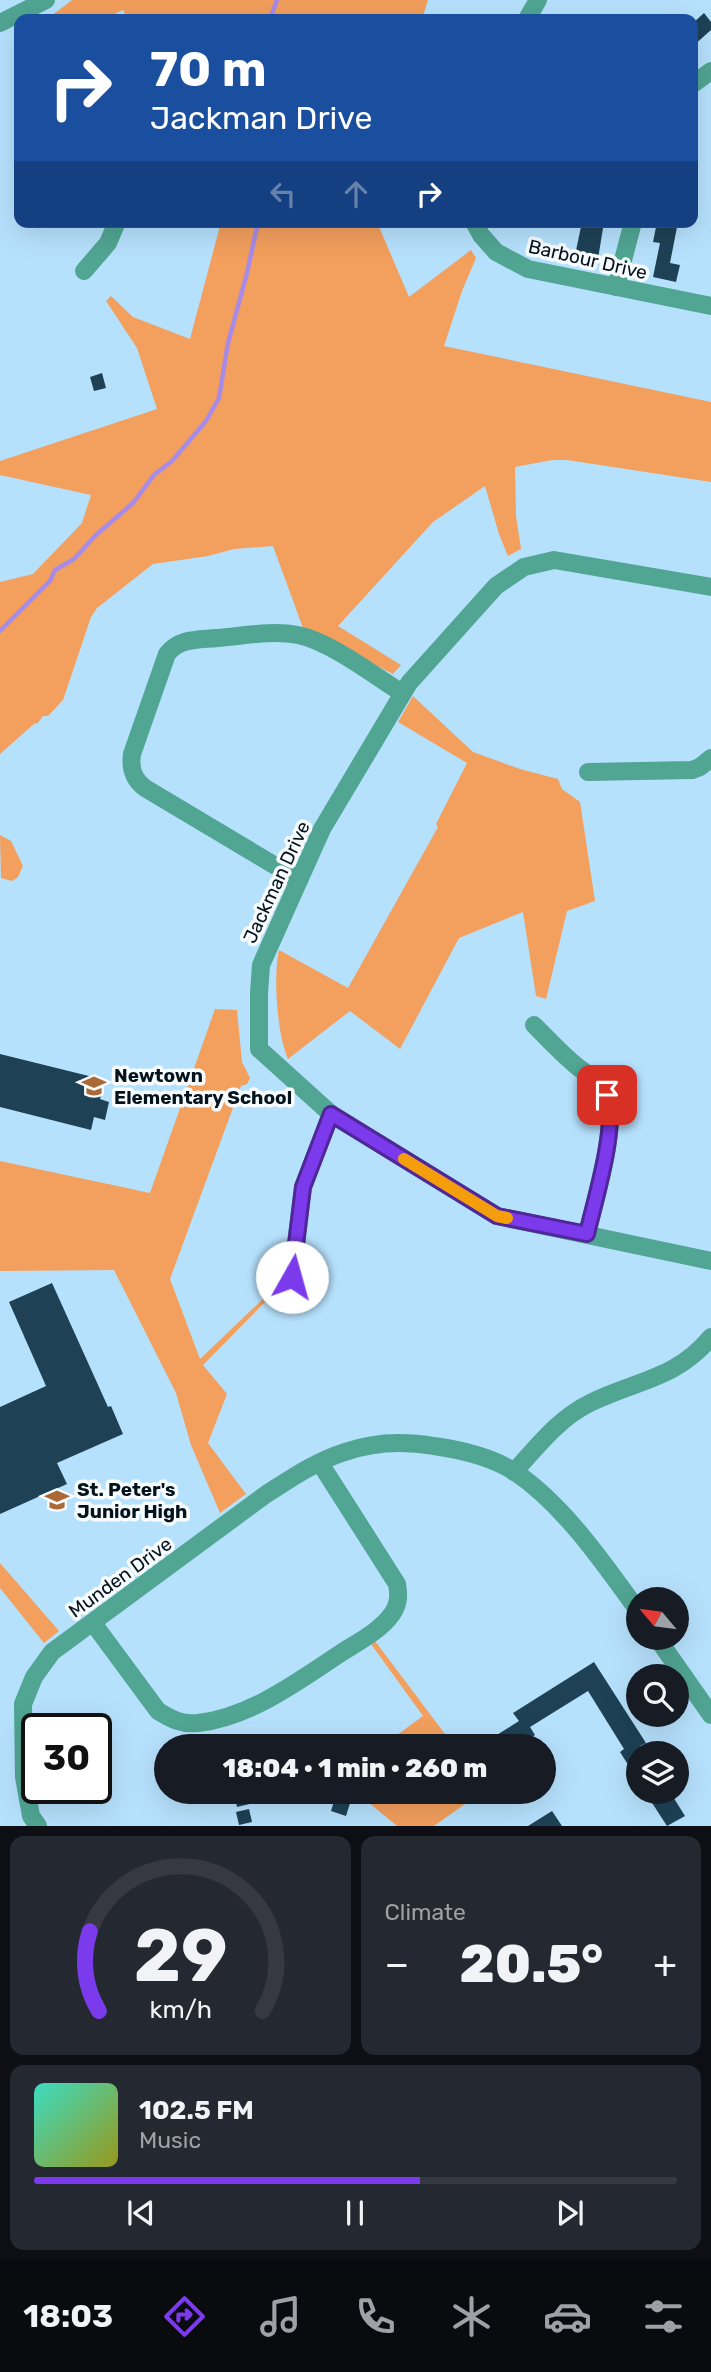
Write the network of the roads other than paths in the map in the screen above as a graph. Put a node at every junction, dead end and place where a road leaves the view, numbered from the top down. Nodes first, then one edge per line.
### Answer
1 (46, 0) edge
2 (28, 14) edge
3 (114, 228) edge
4 (478, 228) edge
5 (631, 228) edge
6 (84, 271) dead end
7 (616, 287) junction
8 (711, 306) edge
9 (711, 587) edge
10 (402, 693) junction
11 (711, 758) edge
12 (588, 772) dead end
13 (299, 880) junction
14 (534, 1025) dead end
15 (331, 1114) junction
16 (587, 1234) junction
17 (711, 1261) edge
18 (292, 1277) dead end
19 (711, 1337) edge
20 (320, 1463) junction
21 (514, 1472) junction
22 (626, 1595) edge
23 (93, 1623) junction
24 (666, 1650) edge
25 (710, 1708) edge
26 (38, 1826) edge

1 - 2 street
3 - 6 street
4 - 7 street, Barbour Drive
5 - 7 street
7 - 8 street, Barbour Drive
9 - 10 street, Jackman Drive
10 - 13 street, Jackman Drive
10 - 13 street
11 - 12 street
13 - 15 street, Jackman Drive
14 - 16 street
15 - 16 street, Jackman Drive
15 - 18 street
16 - 17 street, Jackman Drive
19 - 21 street
20 - 21 street, Munden Drive
20 - 23 street, Munden Drive
20 - 23 street
21 - 22 street, Munden Drive
23 - 26 street, Munden Drive
24 - 25 street

